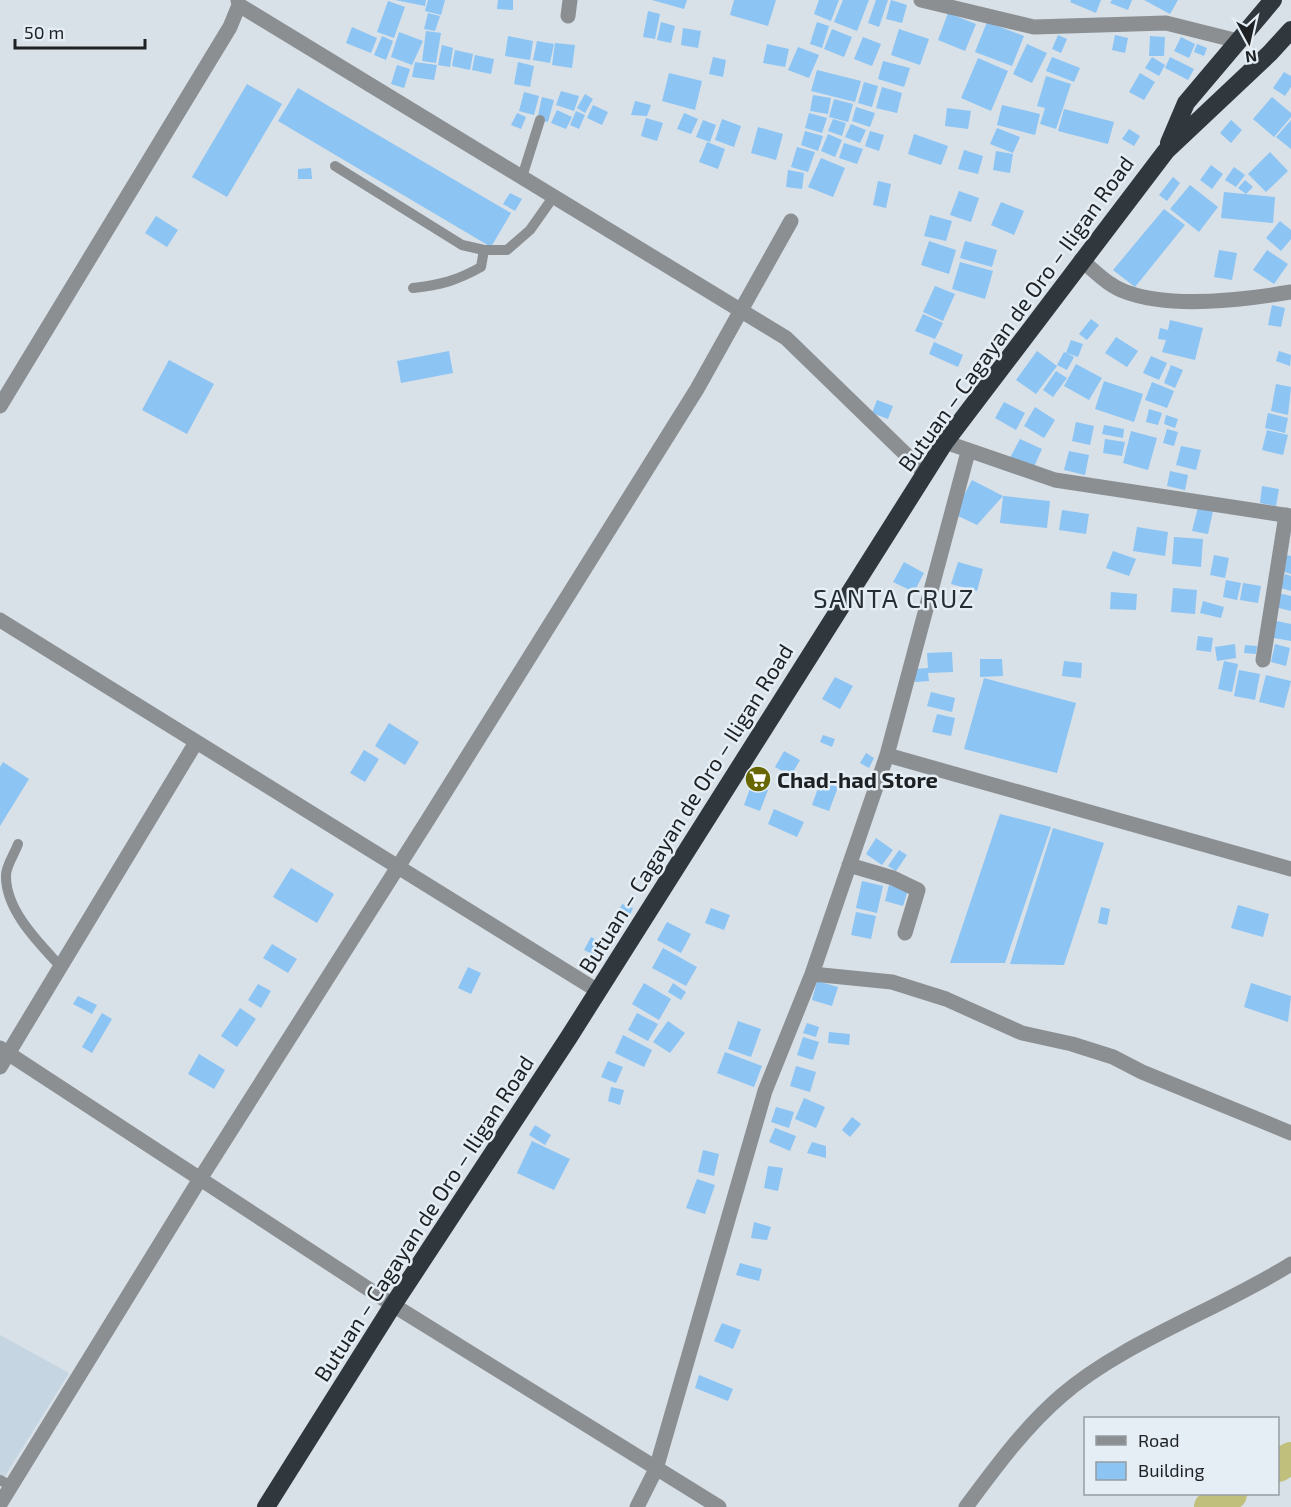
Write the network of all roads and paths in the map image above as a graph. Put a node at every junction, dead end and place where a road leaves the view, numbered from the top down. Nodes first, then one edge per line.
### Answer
1 (570, 0) edge
2 (921, 0) edge
3 (1273, 0) edge
4 (238, 3) edge
5 (568, 16) dead end
6 (1291, 30) edge
7 (1238, 41) junction
8 (540, 120) dead end
9 (1166, 151) junction
10 (335, 166) dead end
11 (522, 177) junction
12 (554, 196) junction
13 (791, 221) dead end
14 (484, 250) junction
15 (1081, 260) junction
16 (413, 288) dead end
17 (1291, 292) edge
18 (741, 310) junction
19 (0, 406) edge
20 (945, 442) junction
21 (968, 452) junction
22 (925, 474) junction
23 (1288, 515) edge
24 (0, 620) edge
25 (1263, 660) dead end
26 (195, 744) junction
27 (887, 755) junction
28 (18, 844) dead end
29 (849, 865) junction
30 (398, 867) junction
31 (1291, 869) edge
32 (906, 933) dead end
33 (61, 967) junction
34 (812, 974) junction
35 (598, 991) junction
36 (4, 1051) edge
37 (0, 1067) edge
38 (1291, 1133) edge
39 (200, 1179) junction
40 (1291, 1264) edge
41 (393, 1305) junction
42 (656, 1469) junction
43 (5, 1483) edge
44 (0, 1504) edge
45 (266, 1507) edge
46 (637, 1507) edge
47 (719, 1507) edge
48 (966, 1507) edge

1 - 5 street
2 - 7 street
3 - 7 highway, Butuan – Cagayan de Oro – Iligan Road
4 - 11 street
4 - 19 street
6 - 9 highway, Butuan – Cagayan de Oro – Iligan Road
7 - 9 highway, Butuan – Cagayan de Oro – Iligan Road
8 - 11 lane
9 - 15 highway, Butuan – Cagayan de Oro – Iligan Road
10 - 14 lane
11 - 12 street
12 - 14 lane
12 - 18 street
13 - 18 street
14 - 16 lane
15 - 17 street
15 - 20 highway, Butuan – Cagayan de Oro – Iligan Road
18 - 22 street
18 - 30 street
20 - 21 street
20 - 22 highway, Butuan – Cagayan de Oro – Iligan Road
21 - 23 street
21 - 27 street
22 - 35 highway, Butuan – Cagayan de Oro – Iligan Road
23 - 25 street
24 - 26 street
26 - 30 street
26 - 33 street
27 - 29 street
27 - 31 street
28 - 33 lane
29 - 32 street
29 - 34 street
30 - 35 street
30 - 39 street
33 - 36 street
34 - 38 street
34 - 42 street
35 - 41 highway, Butuan – Cagayan de Oro – Iligan Road
36 - 37 street
36 - 39 street
39 - 41 street
39 - 43 street
40 - 48 street
41 - 42 street
41 - 45 highway, Butuan – Cagayan de Oro – Iligan Road
42 - 46 street
42 - 47 street
43 - 44 street

